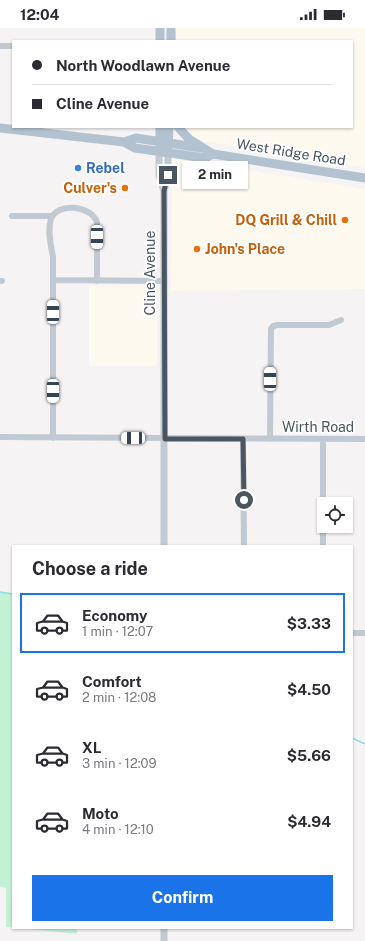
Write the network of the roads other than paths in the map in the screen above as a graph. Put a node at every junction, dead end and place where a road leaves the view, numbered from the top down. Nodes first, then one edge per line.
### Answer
1 (160, 28) edge
2 (171, 28) edge
3 (160, 40) edge
4 (171, 40) edge
5 (0, 46) edge
6 (12, 46) edge
7 (0, 128) edge
8 (160, 128) edge
9 (168, 128) edge
10 (179, 128) edge
11 (164, 147) junction
12 (210, 152) junction
13 (365, 178) edge
14 (12, 216) dead end
15 (52, 216) junction
16 (53, 280) junction
17 (97, 281) junction
18 (164, 281) junction
19 (341, 320) dead end
20 (0, 437) edge
21 (53, 438) junction
22 (165, 439) junction
23 (243, 439) junction
24 (270, 439) junction
25 (323, 439) junction
26 (365, 439) edge
27 (164, 545) edge
28 (244, 545) edge
29 (323, 545) edge
30 (353, 633) edge
31 (365, 633) edge
32 (164, 929) edge
33 (164, 941) edge

1 - 3 main road
2 - 4 main road
5 - 6 street
7 - 11 main road, West Ridge Road
8 - 11 main road, Cline Avenue
9 - 11 main road, Cline Avenue
10 - 12 main road
11 - 12 main road, West Ridge Road
11 - 18 street, Cline Avenue
12 - 13 main road, West Ridge Road
14 - 15 street
15 - 16 street
15 - 17 street
16 - 17 street
16 - 21 street
17 - 18 street
18 - 22 street, Cline Avenue
19 - 24 street
20 - 21 street, Wirth Road
21 - 22 street, Wirth Road
22 - 23 street, Wirth Road
22 - 27 street, Cline Avenue
23 - 24 street, Wirth Road
23 - 28 street
24 - 25 street, Wirth Road
25 - 26 street, Wirth Road
25 - 29 street
30 - 31 street
32 - 33 street

